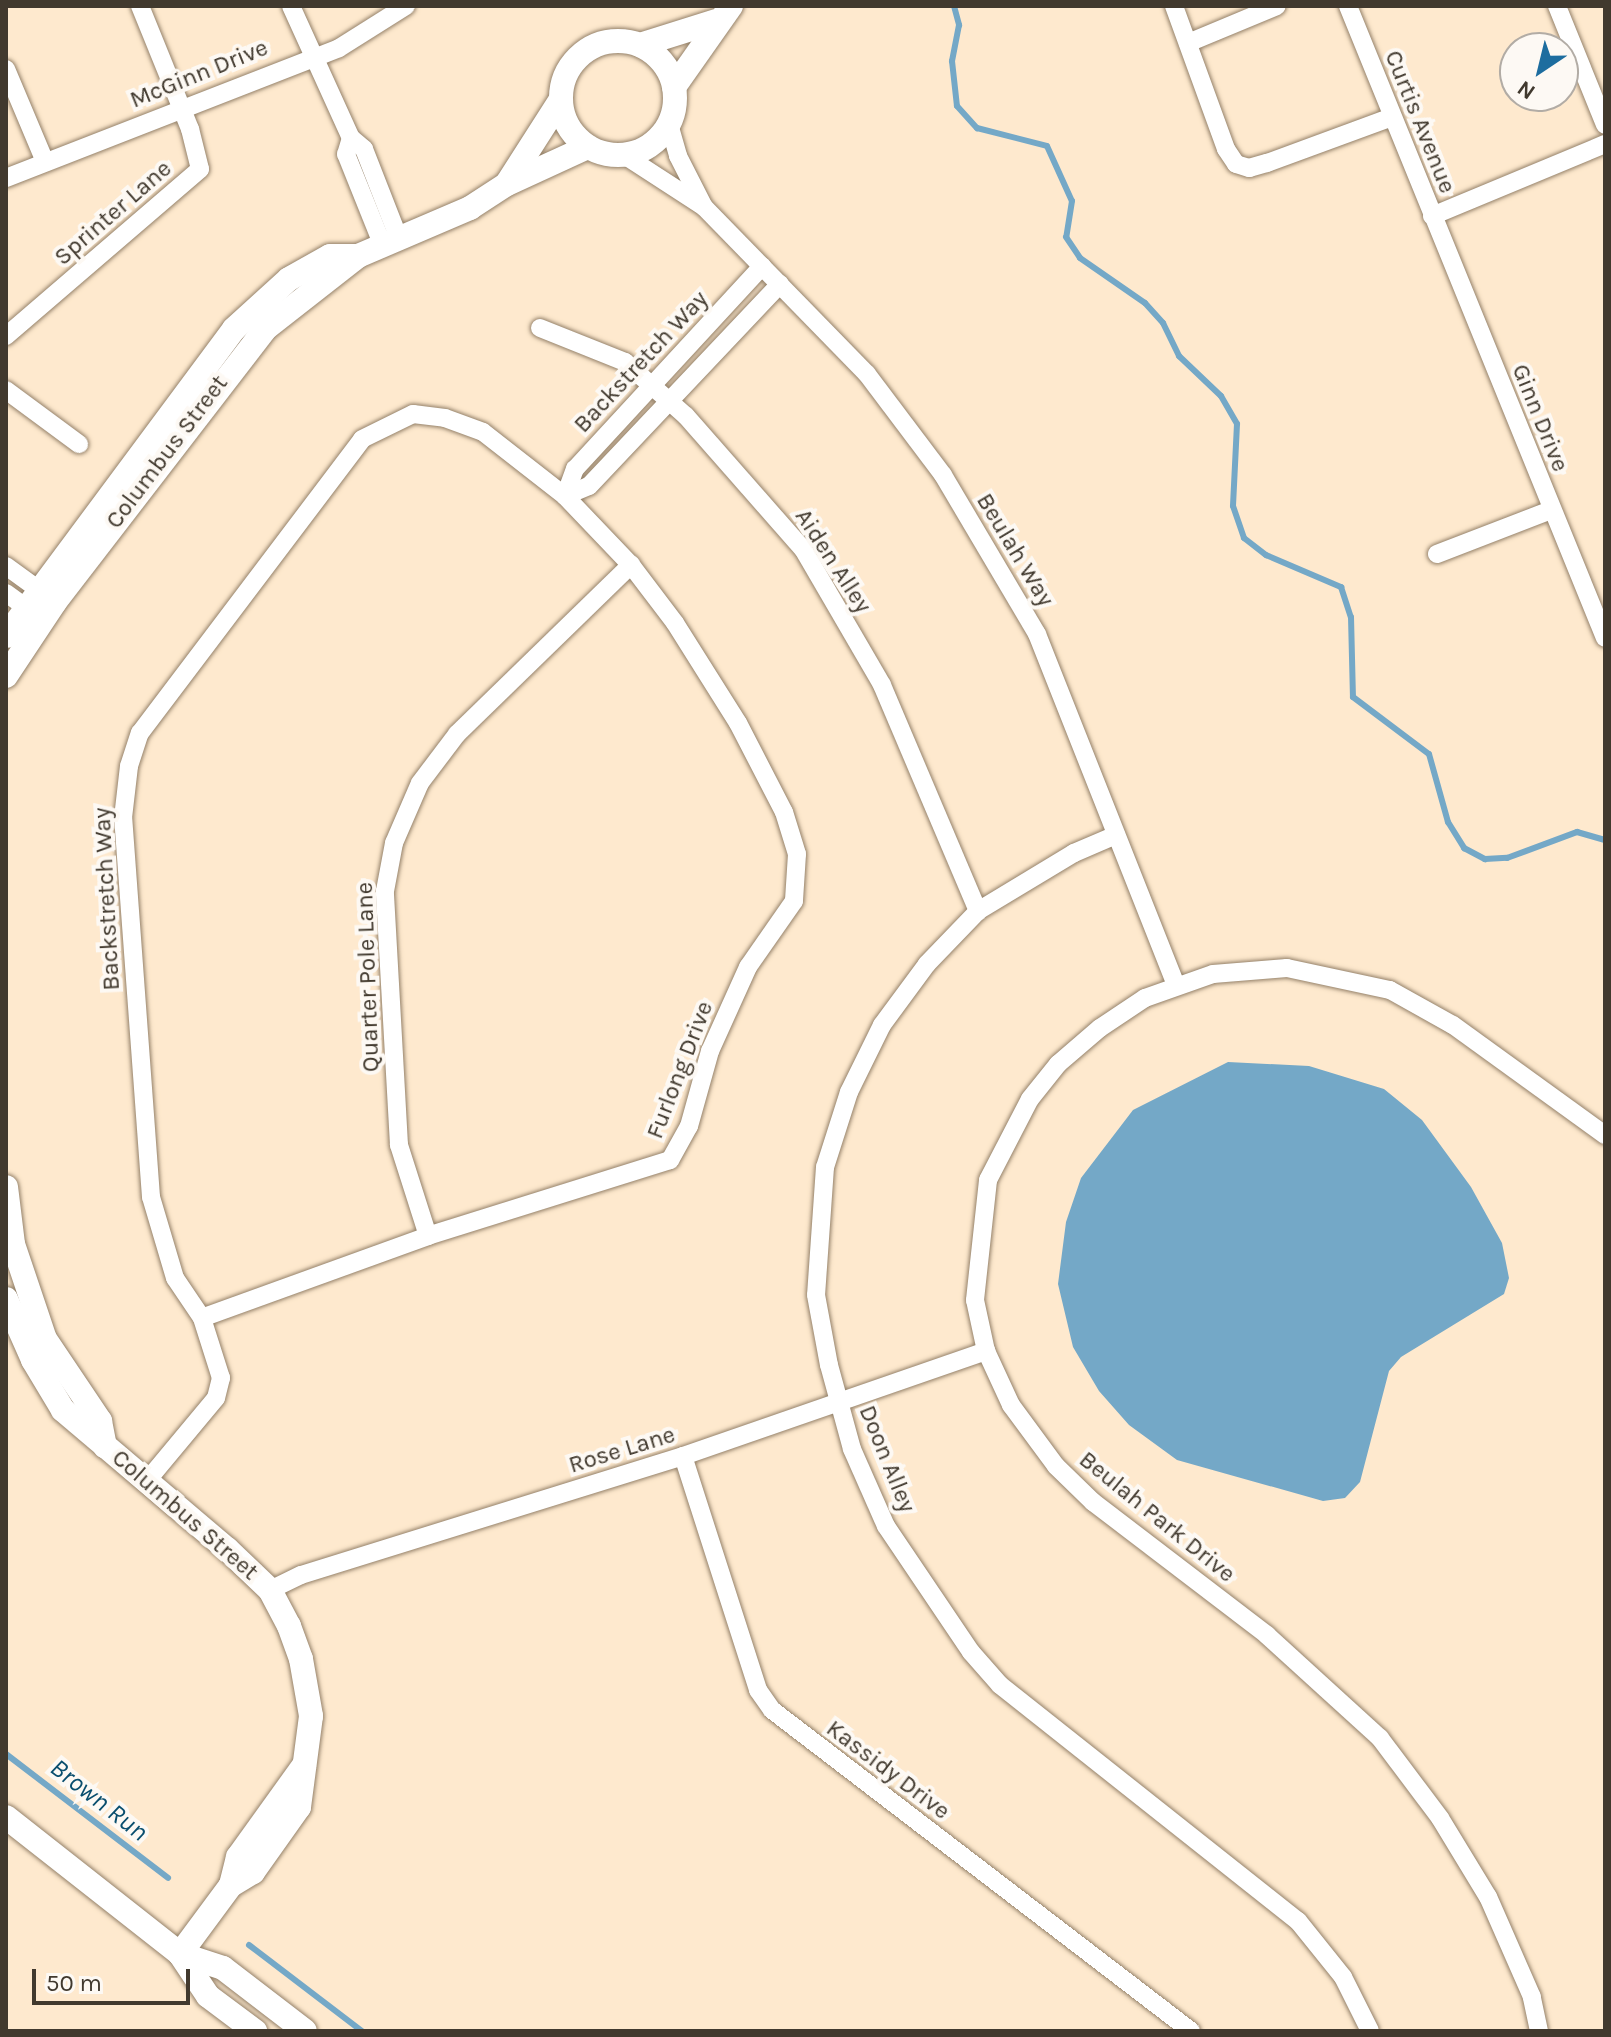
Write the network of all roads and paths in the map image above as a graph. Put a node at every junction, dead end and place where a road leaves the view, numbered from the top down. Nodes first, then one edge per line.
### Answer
1 (140, 6) edge
2 (291, 6) edge
3 (406, 6) edge
4 (1174, 6) edge
5 (1277, 6) edge
6 (1348, 6) edge
7 (1557, 6) edge
8 (724, 14) edge
9 (1188, 43) junction
10 (640, 45) junction
11 (310, 55) junction
12 (6, 69) edge
13 (674, 87) junction
14 (561, 99) junction
15 (180, 107) junction
16 (1392, 117) junction
17 (669, 124) junction
18 (1605, 125) edge
19 (1605, 144) edge
20 (588, 147) junction
21 (624, 155) junction
22 (45, 162) junction
23 (6, 178) edge
24 (507, 184) junction
25 (704, 207) junction
26 (1432, 216) junction
27 (391, 242) junction
28 (762, 266) junction
29 (780, 284) junction
30 (540, 328) dead end
31 (6, 336) edge
32 (6, 390) edge
33 (660, 393) junction
34 (79, 444) dead end
35 (565, 496) junction
36 (1551, 510) junction
37 (1437, 554) dead end
38 (631, 565) junction
39 (6, 566) edge
40 (6, 593) edge
41 (41, 605) junction
42 (6, 636) edge
43 (1605, 638) edge
44 (6, 676) edge
45 (1116, 835) junction
46 (978, 911) junction
47 (1176, 985) junction
48 (1605, 1135) edge
49 (6, 1187) edge
50 (428, 1236) junction
51 (6, 1299) edge
52 (202, 1318) junction
53 (986, 1351) junction
54 (838, 1401) junction
55 (105, 1447) junction
56 (683, 1456) junction
57 (146, 1482) junction
58 (270, 1590) junction
59 (8, 1821) edge
60 (180, 1954) junction
61 (255, 2031) edge
62 (305, 2031) edge
63 (1191, 2031) edge
64 (1370, 2031) edge
65 (1539, 2031) edge

1 - 15 street
2 - 11 street
3 - 11 street, McGinn Drive
4 - 9 street
5 - 9 street
6 - 16 street, Curtis Avenue
7 - 18 street
8 - 10 street, Columbus Street
8 - 13 street, Columbus Street
9 - 16 street
10 - 13 street
10 - 14 street, Columbus Street
11 - 15 street, McGinn Drive
11 - 27 street
12 - 22 street
13 - 17 street
14 - 20 street
14 - 24 street, Columbus Street
15 - 22 street, McGinn Drive
15 - 31 street, Sprinter Lane
16 - 26 street, Curtis Avenue
17 - 21 street
17 - 25 street, Beulah Way
19 - 26 street, Curtis Avenue
20 - 21 street
20 - 24 street, Columbus Street
21 - 25 street, Beulah Way
22 - 23 street, McGinn Drive
24 - 27 street, Columbus Street
25 - 28 street, Beulah Way
26 - 36 street, Ginn Drive
27 - 41 street, Columbus Street
28 - 29 street, Beulah Way
28 - 33 street, Backstretch Way
29 - 33 street, Backstretch Way
29 - 45 street, Beulah Way
30 - 33 street, Aiden Alley
32 - 34 street
33 - 35 street, Backstretch Way
33 - 46 street, Aiden Alley
35 - 38 street, Furlong Drive
35 - 52 street, Backstretch Way
36 - 37 street
36 - 43 street, Ginn Drive
38 - 50 street, Quarter Pole Lane
38 - 50 street, Furlong Drive
39 - 41 street
40 - 41 street
41 - 42 street, Columbus Street
41 - 44 street, Columbus Street
45 - 46 street, Doon Alley
45 - 47 street, Beulah Way
46 - 54 street, Doon Alley
47 - 48 street, Beulah Park Drive
47 - 53 street, Beulah Park Drive
49 - 55 street, Columbus Street
50 - 52 street, Furlong Drive
51 - 55 street, Columbus Street
52 - 57 street, Backstretch Way
53 - 54 street, Rose Lane
53 - 65 street, Beulah Park Drive
54 - 56 street, Rose Lane
54 - 64 street, Doon Alley
55 - 57 street, Columbus Street
56 - 58 street, Rose Lane
56 - 63 street, Kassidy Drive
57 - 58 street, Columbus Street
58 - 60 street, Columbus Street
59 - 60 street
60 - 61 street
60 - 62 street

